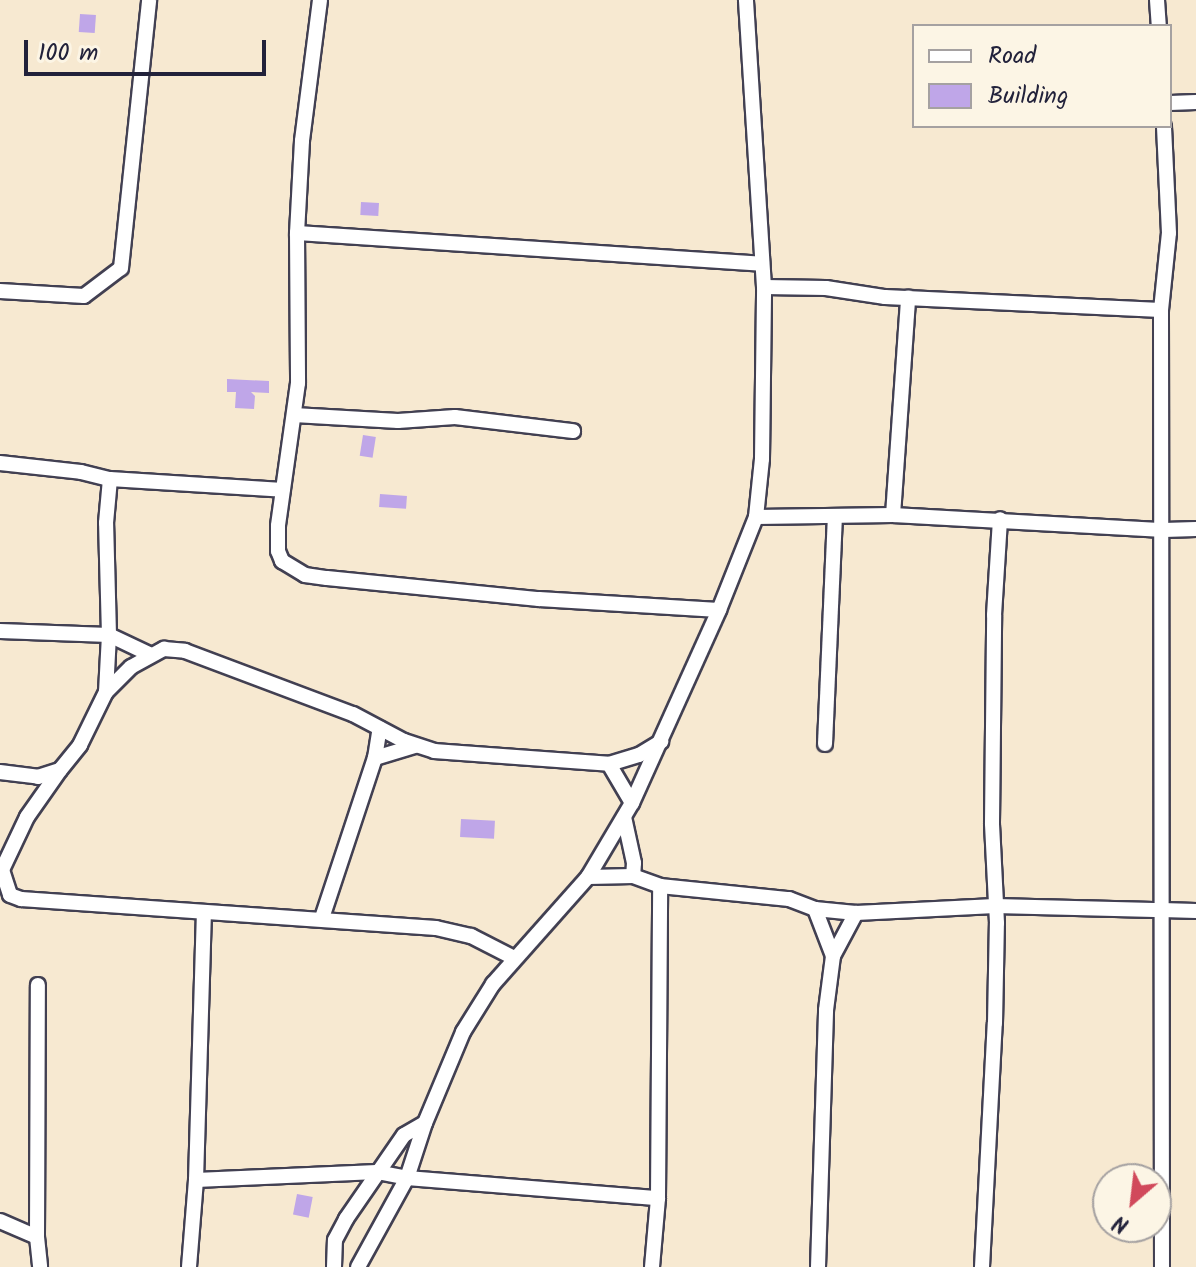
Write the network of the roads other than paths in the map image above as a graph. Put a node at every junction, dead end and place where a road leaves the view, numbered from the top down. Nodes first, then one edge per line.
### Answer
1 (149, 0) edge
2 (320, 0) edge
3 (746, 0) edge
4 (1157, 0) edge
5 (1159, 24) edge
6 (1196, 102) edge
7 (1172, 103) edge
8 (1164, 128) edge
9 (297, 233) junction
10 (762, 264) junction
11 (764, 287) junction
12 (0, 291) edge
13 (908, 298) junction
14 (1161, 310) junction
15 (294, 415) junction
16 (573, 431) dead end
17 (0, 463) edge
18 (110, 479) junction
19 (283, 490) junction
20 (893, 515) junction
21 (756, 517) junction
22 (835, 517) junction
23 (1000, 519) junction
24 (1196, 529) edge
25 (1164, 530) junction
26 (719, 610) junction
27 (0, 631) edge
28 (109, 635) junction
29 (149, 654) junction
30 (106, 692) junction
31 (380, 728) junction
32 (661, 742) junction
33 (825, 744) dead end
34 (415, 746) junction
35 (375, 758) junction
36 (609, 764) junction
37 (60, 770) junction
38 (0, 772) edge
39 (632, 803) junction
40 (624, 817) junction
41 (633, 876) junction
42 (588, 877) junction
43 (660, 886) junction
44 (995, 906) junction
45 (815, 909) junction
46 (1161, 911) junction
47 (1196, 911) edge
48 (204, 912) junction
49 (856, 913) junction
50 (322, 918) junction
51 (833, 956) junction
52 (514, 958) junction
53 (38, 985) dead end
54 (425, 1123) junction
55 (377, 1172) junction
56 (407, 1178) junction
57 (196, 1180) junction
58 (658, 1198) junction
59 (0, 1221) edge
60 (37, 1237) junction
61 (40, 1267) edge
62 (189, 1267) edge
63 (334, 1267) edge
64 (358, 1267) edge
65 (652, 1267) edge
66 (818, 1267) edge
67 (982, 1267) edge
68 (1162, 1267) edge

1 - 12 street
2 - 9 street
3 - 10 street
4 - 5 street
6 - 7 street
8 - 14 street
9 - 10 street
9 - 15 street
10 - 11 street
11 - 13 street
11 - 21 street
13 - 14 street
13 - 20 street
14 - 25 street
15 - 16 street
15 - 19 street
17 - 18 street
18 - 19 street
18 - 28 street
19 - 26 street
20 - 22 street
20 - 23 street
21 - 22 street
21 - 26 street
22 - 33 street
23 - 25 street
23 - 44 street
24 - 25 street
25 - 46 street
26 - 32 street
27 - 28 street
28 - 29 street
28 - 30 street
29 - 30 street
29 - 31 street
30 - 37 street
31 - 34 street
31 - 35 street
32 - 36 street
32 - 39 street
34 - 35 street
34 - 36 street
35 - 50 street
36 - 39 street
37 - 38 street
37 - 48 street
39 - 40 street
40 - 41 street
40 - 42 street
41 - 42 street
41 - 43 street
42 - 52 street
43 - 45 street
43 - 58 street
44 - 46 street
44 - 49 street
44 - 67 street
45 - 49 street
45 - 51 street
46 - 47 street
46 - 68 street
48 - 50 street
48 - 57 street
49 - 51 street
50 - 52 street
51 - 66 street
52 - 54 street
53 - 60 street
54 - 55 street
54 - 56 street
55 - 56 street
55 - 57 street
55 - 63 street
56 - 58 street
56 - 64 street
57 - 62 street
58 - 65 street
59 - 60 street
60 - 61 street

